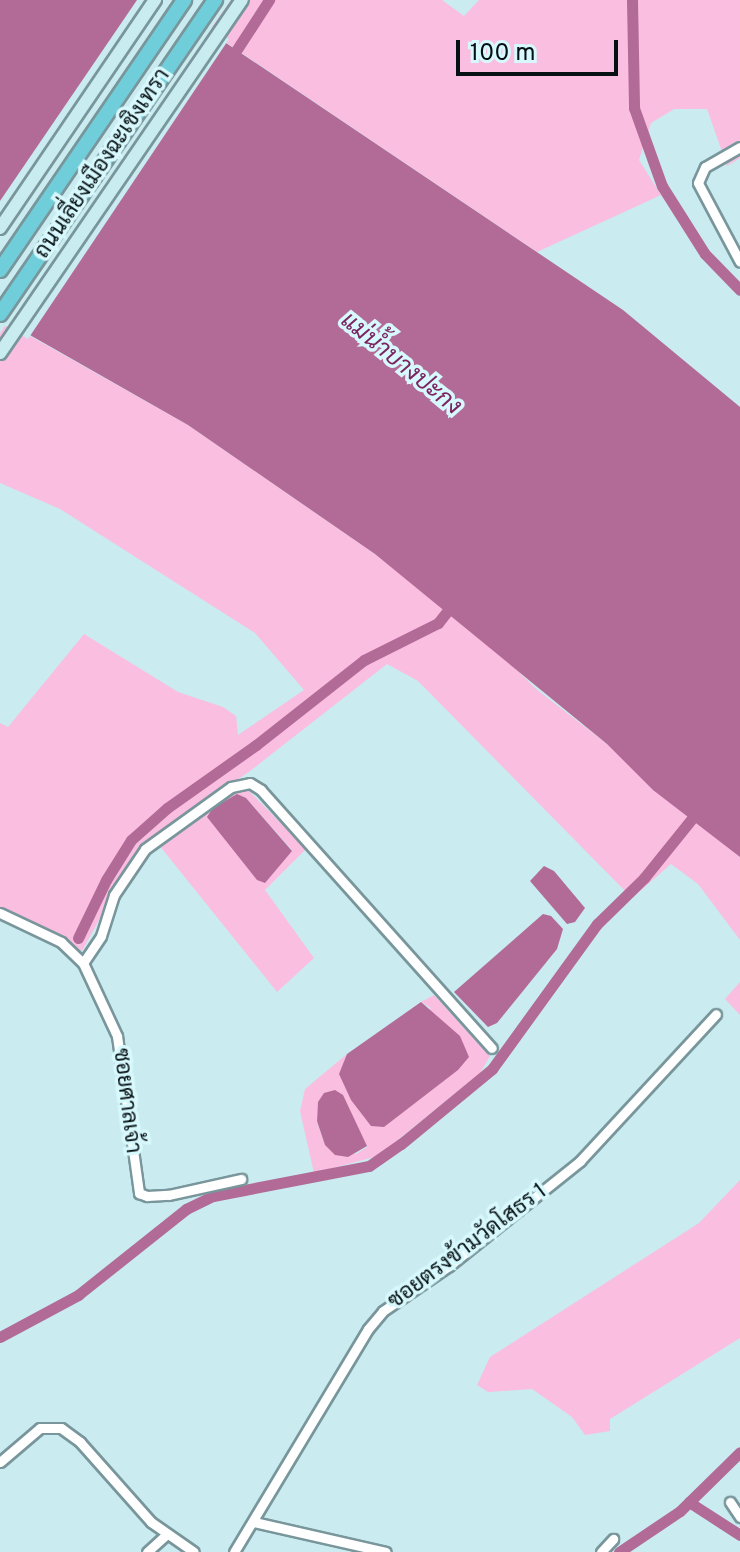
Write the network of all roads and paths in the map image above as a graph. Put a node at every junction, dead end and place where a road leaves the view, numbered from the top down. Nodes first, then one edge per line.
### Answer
1 (155, 0) edge
2 (184, 0) edge
3 (215, 0) edge
4 (242, 0) edge
5 (740, 147) edge
6 (0, 228) edge
7 (740, 262) edge
8 (0, 270) edge
9 (0, 314) edge
10 (0, 353) edge
11 (0, 913) edge
12 (83, 963) junction
13 (716, 1014) dead end
14 (492, 1048) dead end
15 (241, 1179) dead end
16 (0, 1462) edge
17 (730, 1502) dead end
18 (740, 1517) edge
19 (254, 1522) junction
20 (167, 1534) junction
21 (613, 1539) dead end
22 (147, 1552) edge
23 (194, 1552) edge
24 (234, 1552) edge
25 (386, 1552) edge
26 (601, 1552) edge

1 - 6 main road
2 - 8 highway, ถนนเลี่ยงเมืองฉะเชิงเทรา
3 - 9 highway, ถนนเลี่ยงเมืองฉะเชิงเทรา
4 - 10 main road, ถนนเลี่ยงเมืองฉะเชิงเทรา
5 - 7 street
11 - 12 street, ซอยศาลเจ้า
12 - 14 street
12 - 15 street, ซอยศาลเจ้า
13 - 19 street, ซอยตรงข้ามวัดโสธร 1
16 - 20 street
17 - 18 street
19 - 24 street, ซอยตรงข้ามวัดโสธร 1
19 - 25 street
20 - 22 street
20 - 23 street
21 - 26 street

